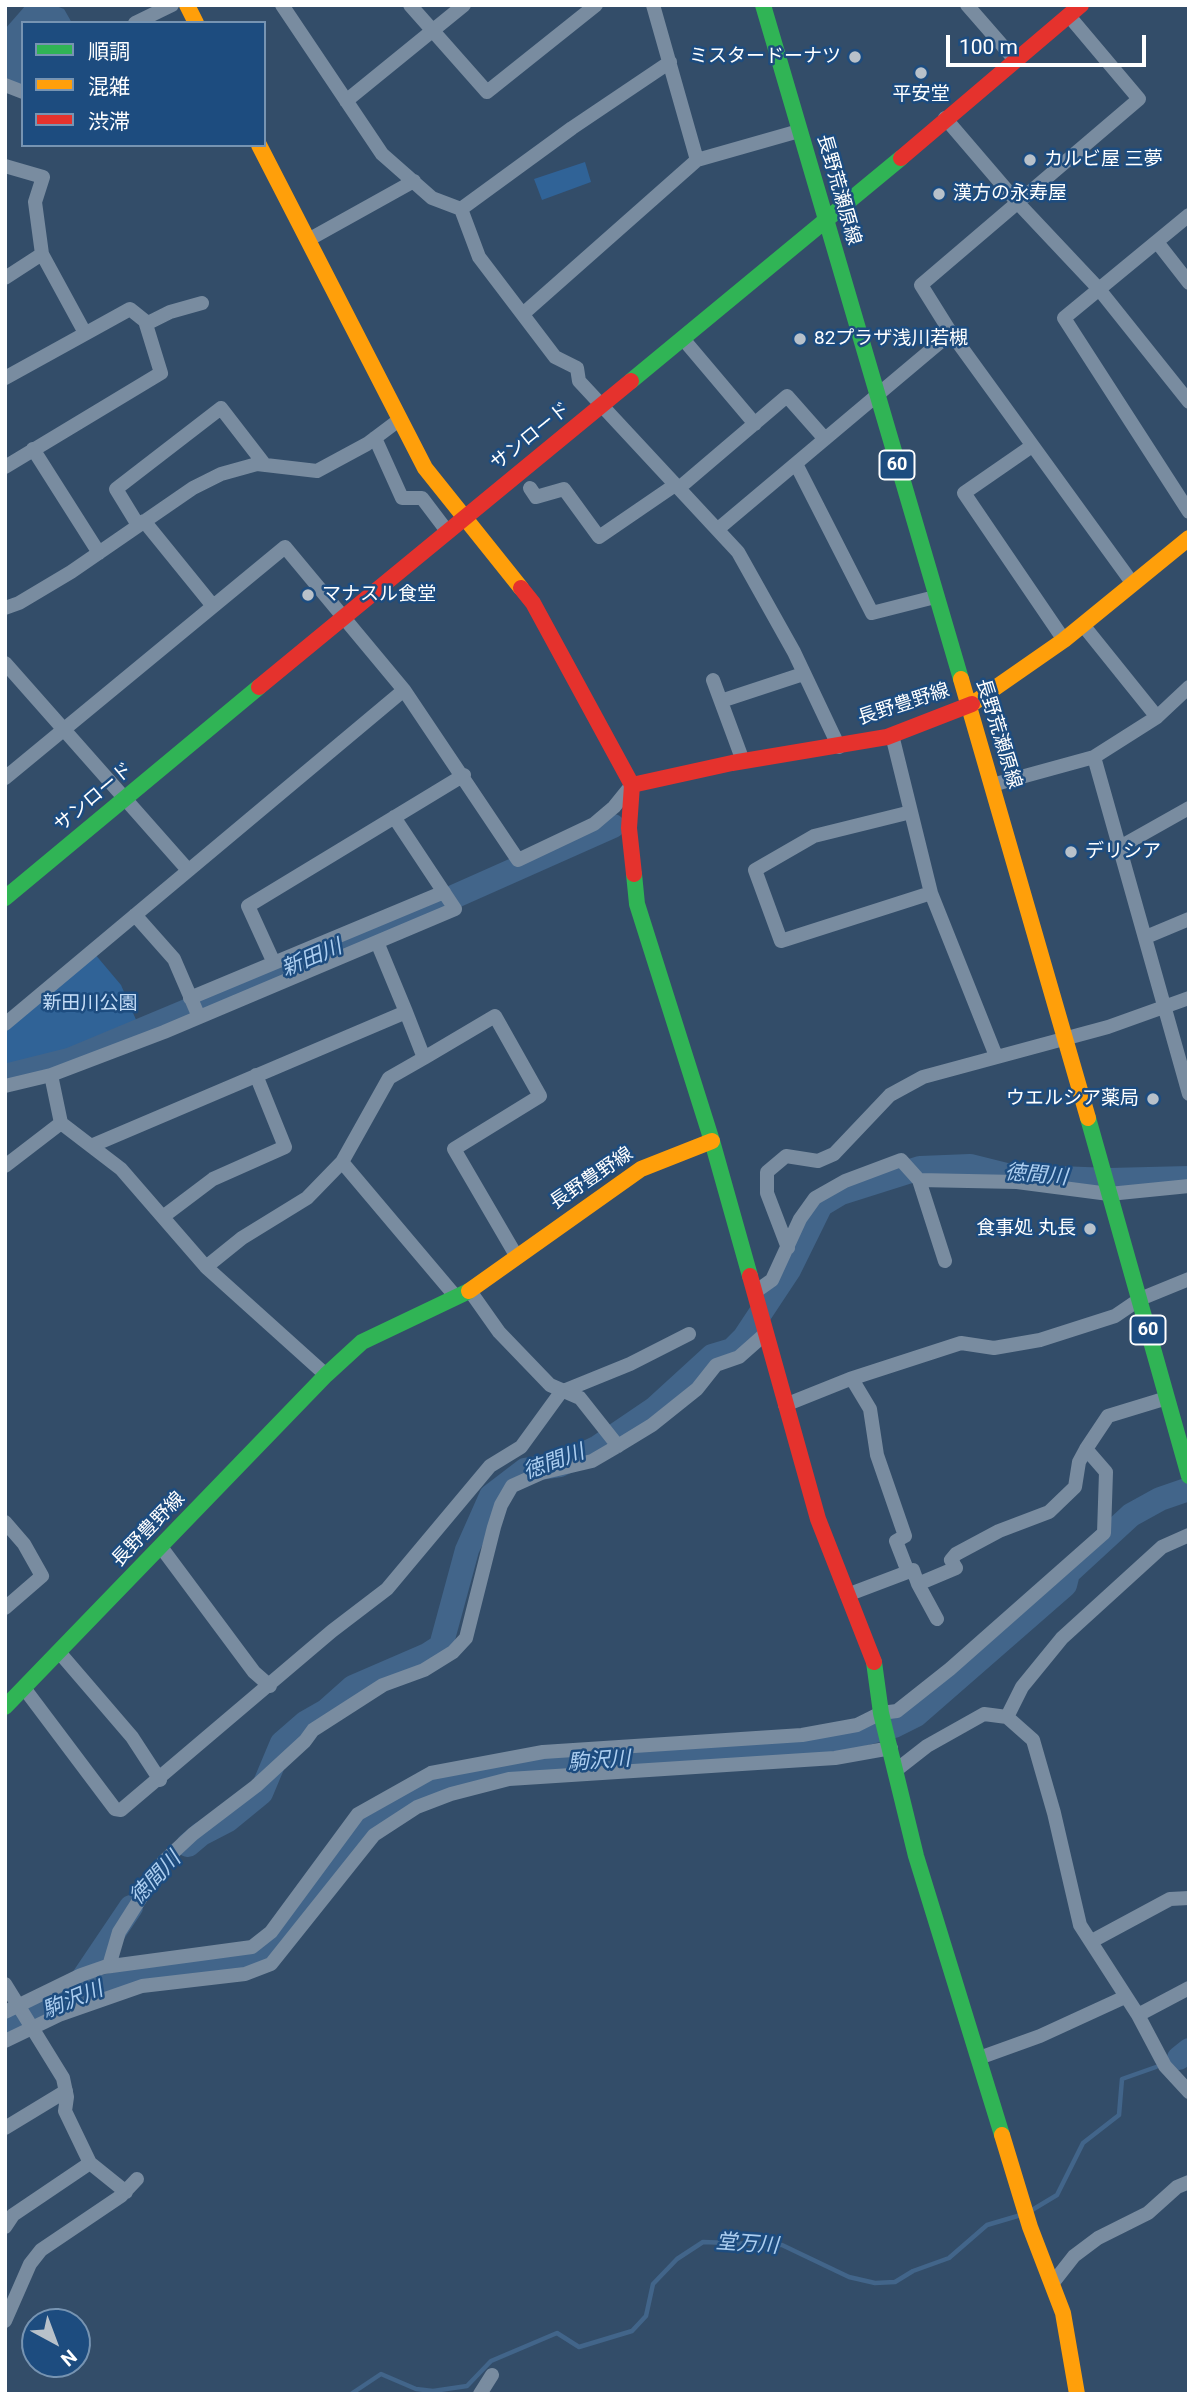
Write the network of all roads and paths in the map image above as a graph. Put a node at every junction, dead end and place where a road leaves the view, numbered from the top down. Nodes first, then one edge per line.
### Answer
1 (172, 5) edge
2 (187, 5) edge
3 (282, 5) edge
4 (410, 5) edge
5 (464, 5) edge
6 (596, 5) edge
7 (653, 5) edge
8 (763, 5) edge
9 (967, 5) edge
10 (1075, 10) edge
11 (139, 21) edge
12 (195, 21) edge
13 (432, 31) junction
14 (1015, 60) junction
15 (670, 62) junction
16 (346, 101) junction
17 (946, 118) junction
18 (799, 131) junction
19 (260, 147) edge
20 (697, 160) junction
21 (9, 172) edge
22 (414, 181) junction
23 (1017, 202) junction
24 (461, 209) junction
25 (1189, 215) edge
26 (825, 223) junction
27 (308, 240) junction
28 (1157, 242) junction
29 (42, 254) junction
30 (5, 278) edge
31 (1189, 283) edge
32 (1098, 288) junction
33 (202, 303) dead end
34 (524, 313) junction
35 (146, 324) junction
36 (85, 333) junction
37 (951, 333) junction
38 (684, 340) junction
39 (5, 378) edge
40 (877, 396) junction
41 (1189, 402) edge
42 (602, 407) junction
43 (399, 420) junction
44 (755, 424) junction
45 (374, 438) junction
46 (825, 439) junction
47 (1032, 446) junction
48 (33, 449) junction
49 (796, 464) junction
50 (265, 465) junction
51 (5, 467) edge
52 (677, 487) junction
53 (530, 488) dead end
54 (1189, 512) edge
55 (464, 517) junction
56 (141, 523) junction
57 (718, 529) junction
58 (447, 531) junction
59 (1189, 538) edge
60 (99, 552) junction
61 (1133, 584) junction
62 (935, 597) junction
63 (213, 606) junction
64 (5, 608) edge
65 (344, 616) junction
66 (1083, 625) junction
67 (1064, 640) junction
68 (5, 663) edge
69 (803, 674) junction
70 (713, 680) dead end
71 (1189, 687) edge
72 (404, 690) junction
73 (721, 701) junction
74 (967, 707) junction
75 (1157, 717) junction
76 (64, 731) junction
77 (892, 735) junction
78 (839, 747) junction
79 (1094, 757) junction
80 (743, 761) junction
81 (464, 775) junction
82 (5, 778) edge
83 (632, 785) junction
84 (992, 785) junction
85 (124, 800) junction
86 (1189, 808) edge
87 (911, 811) junction
88 (394, 817) junction
89 (1118, 848) junction
90 (188, 870) junction
91 (444, 892) junction
92 (7, 893) edge
93 (931, 893) junction
94 (135, 915) junction
95 (1189, 919) edge
96 (1146, 937) junction
97 (377, 942) junction
98 (274, 963) junction
99 (1189, 999) edge
100 (194, 1007) junction
101 (1164, 1007) junction
102 (406, 1012) junction
103 (5, 1024) edge
104 (1066, 1039) junction
105 (996, 1056) junction
106 (424, 1058) junction
107 (256, 1074) junction
108 (51, 1075) junction
109 (5, 1086) edge
110 (1189, 1094) edge
111 (61, 1123) junction
112 (712, 1141) junction
113 (91, 1146) junction
114 (342, 1162) junction
115 (5, 1166) edge
116 (918, 1179) junction
117 (1189, 1186) edge
118 (1108, 1192) junction
119 (164, 1216) junction
120 (788, 1248) junction
121 (517, 1257) junction
122 (945, 1261) dead end
123 (206, 1267) junction
124 (1189, 1279) edge
125 (463, 1294) junction
126 (756, 1296) junction
127 (1140, 1299) junction
128 (764, 1328) junction
129 (689, 1334) dead end
130 (326, 1375) junction
131 (852, 1379) junction
132 (561, 1391) junction
133 (1167, 1398) junction
134 (785, 1405) junction
135 (613, 1440) junction
136 (1086, 1449) junction
137 (1188, 1468) edge
138 (5, 1522) edge
139 (1189, 1535) edge
140 (161, 1547) junction
141 (908, 1572) junction
142 (918, 1584) junction
143 (847, 1595) junction
144 (5, 1608) edge
145 (937, 1619) dead end
146 (59, 1652) junction
147 (270, 1686) junction
148 (24, 1688) junction
149 (5, 1707) edge
150 (882, 1716) junction
151 (1007, 1717) junction
152 (890, 1745) junction
153 (895, 1771) junction
154 (160, 1780) junction
155 (1189, 1898) edge
156 (1092, 1941) junction
157 (107, 1967) junction
158 (5, 1984) edge
159 (1189, 1988) edge
160 (1125, 1997) junction
161 (14, 2008) edge
162 (1138, 2015) junction
163 (32, 2027) junction
164 (5, 2041) edge
165 (979, 2058) junction
166 (66, 2091) junction
167 (1189, 2092) edge
168 (5, 2128) edge
169 (90, 2163) junction
170 (138, 2179) dead end
171 (1189, 2182) edge
172 (126, 2192) junction
173 (5, 2227) edge
174 (1052, 2284) junction
175 (5, 2321) edge
176 (492, 2375) dead end
177 (481, 2394) edge
178 (1077, 2394) edge

1 - 11 street
2 - 12 street
3 - 16 street
4 - 13 street
5 - 13 street
6 - 13 street
7 - 15 street
8 - 18 street, 長野荒瀬原線 / 60
9 - 14 street
10 - 14 street, サンロード
10 - 23 street
13 - 16 street
14 - 17 street, サンロード
15 - 20 street
15 - 24 street
16 - 22 street
17 - 23 street
17 - 26 street, サンロード
18 - 20 street
18 - 26 street, 長野荒瀬原線 / 60
19 - 27 street
20 - 34 street
21 - 29 street
22 - 24 street
22 - 27 street
23 - 32 street
23 - 37 street
24 - 34 street
25 - 28 street
26 - 38 street, サンロード
26 - 40 street, 長野荒瀬原線 / 60
27 - 43 street
28 - 31 street
28 - 32 street
29 - 30 street
29 - 36 street
32 - 41 street
32 - 54 street
33 - 35 street
34 - 42 street
35 - 36 street
35 - 48 street
36 - 39 street
37 - 40 street
37 - 47 street
38 - 42 street, サンロード
38 - 44 street
40 - 46 street
40 - 62 street, 長野荒瀬原線 / 60
42 - 52 street
42 - 55 street, サンロード
43 - 45 street
43 - 55 street
44 - 46 street
44 - 52 street
45 - 50 street
45 - 58 street
46 - 49 street
47 - 61 street
47 - 67 street
48 - 51 street
48 - 60 street
49 - 57 street
49 - 62 street
50 - 56 street
50 - 56 street
52 - 53 street
52 - 57 street
55 - 58 street, サンロード
55 - 83 street
56 - 60 street
56 - 63 street
57 - 69 street
58 - 65 street, サンロード
59 - 61 street, 長野豊野線
60 - 64 street
61 - 66 street, 長野豊野線
62 - 74 street, 長野荒瀬原線 / 60
63 - 65 street
63 - 76 street
65 - 72 street
65 - 85 street, サンロード
66 - 67 street, 長野豊野線
66 - 75 street
67 - 74 street, 長野豊野線
68 - 76 street
69 - 73 street
69 - 78 street
70 - 73 street
71 - 75 street
72 - 81 street
72 - 90 street
73 - 80 street
74 - 77 street, 長野豊野線
74 - 84 street, 長野荒瀬原線 / 60
75 - 79 street
76 - 82 street
76 - 85 street
77 - 78 street, 長野豊野線
77 - 87 street
78 - 80 street, 長野豊野線
79 - 84 street
79 - 89 street
80 - 83 street, 長野豊野線
81 - 83 street
81 - 88 street
83 - 112 street
84 - 104 street, 長野荒瀬原線 / 60
85 - 90 street
85 - 92 street, サンロード
86 - 89 street
87 - 93 street
87 - 93 street
88 - 91 street
88 - 98 street
89 - 96 street
90 - 94 street
91 - 97 street
91 - 98 street
93 - 105 street
94 - 100 street
94 - 103 street
95 - 96 street
96 - 101 street
97 - 100 street
97 - 102 street
98 - 100 street
99 - 101 street
100 - 108 street
101 - 104 street
101 - 110 street
102 - 106 street
102 - 107 street
104 - 105 street
104 - 118 street, 長野荒瀬原線 / 60
105 - 120 street
106 - 114 street
106 - 121 street
107 - 113 street
107 - 119 street
108 - 109 street
108 - 111 street
111 - 113 street
111 - 115 street
112 - 121 street, 長野豊野線
112 - 126 street
113 - 119 street
114 - 123 street
114 - 125 street
116 - 118 street
116 - 120 street
116 - 122 street
117 - 118 street
118 - 127 street, 長野荒瀬原線 / 60
119 - 123 street
120 - 126 street
121 - 125 street, 長野豊野線
123 - 130 street
124 - 127 street
125 - 130 street, 長野豊野線
125 - 132 street
126 - 128 street
127 - 131 street
127 - 133 street, 長野荒瀬原線 / 60
128 - 134 street
128 - 135 street
129 - 132 street
130 - 140 street, 長野豊野線
131 - 134 street
131 - 141 street
132 - 135 street
132 - 147 street
133 - 136 street
133 - 137 street, 長野荒瀬原線 / 60
134 - 143 street
135 - 157 street
136 - 142 street
136 - 150 street
138 - 144 street
139 - 151 street
140 - 146 street, 長野豊野線
140 - 147 street
141 - 142 street
141 - 143 street
142 - 145 street
143 - 150 street
146 - 148 street, 長野豊野線
146 - 154 street
147 - 154 street
148 - 149 street, 長野豊野線
148 - 154 street
150 - 152 street
150 - 157 street
151 - 153 street
151 - 156 street
152 - 153 street
152 - 163 street
153 - 165 street
155 - 156 street
156 - 160 street
157 - 161 street
158 - 161 street
159 - 162 street
160 - 162 street
160 - 165 street
161 - 163 street
162 - 167 street
163 - 164 street
163 - 166 street
165 - 174 street
166 - 168 street
166 - 169 street
169 - 172 street
169 - 173 street
170 - 172 street
171 - 174 street
172 - 175 street
174 - 178 street
176 - 177 street

